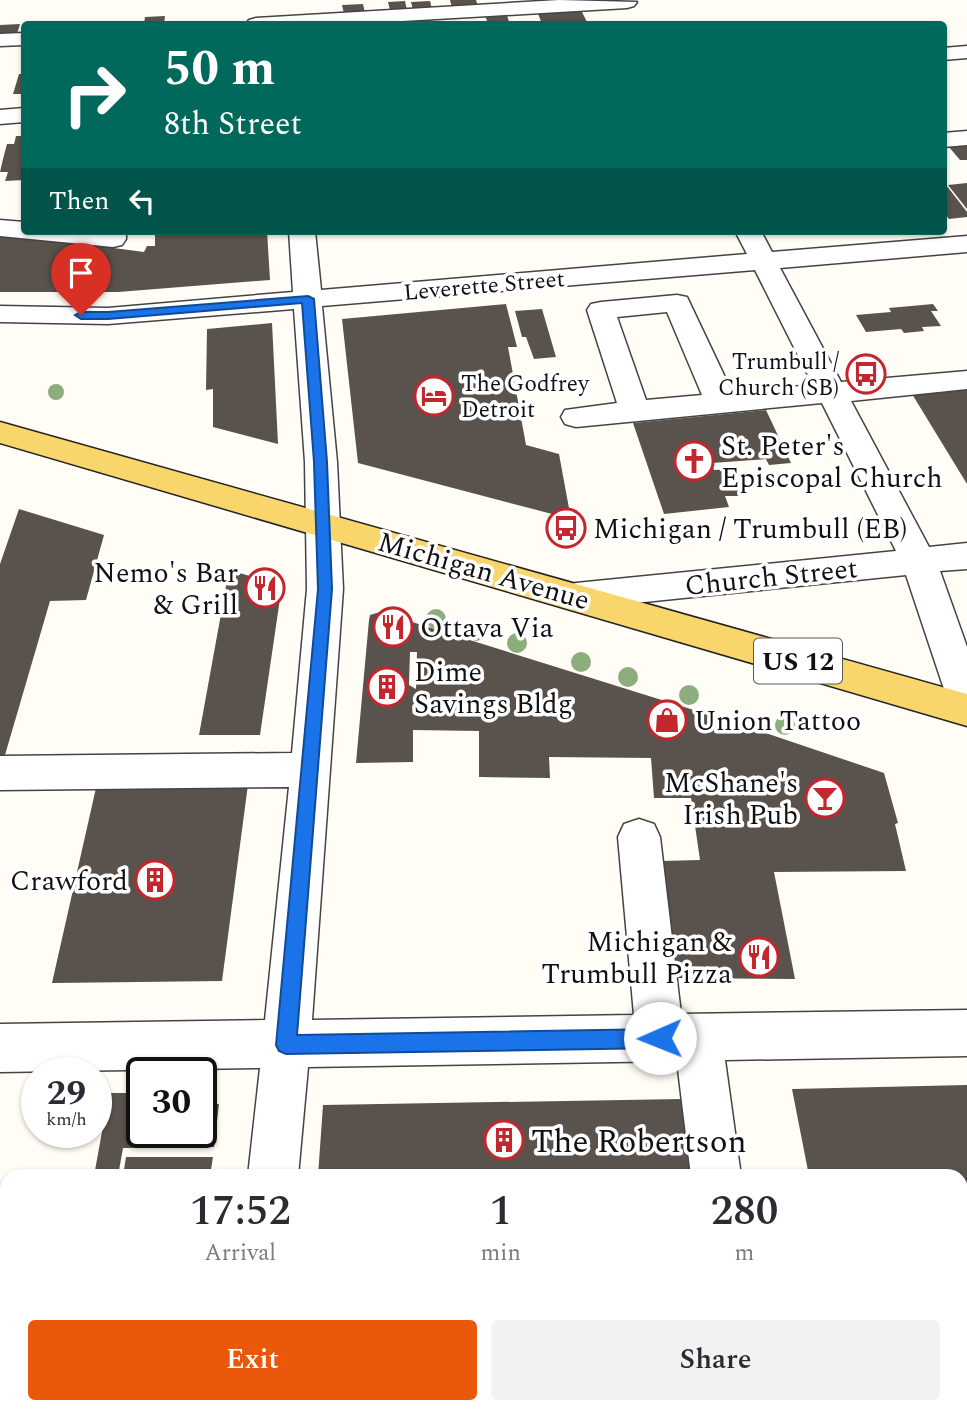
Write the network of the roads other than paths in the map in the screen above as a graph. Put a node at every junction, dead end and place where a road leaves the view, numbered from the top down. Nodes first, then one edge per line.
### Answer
1 (284, 0) edge
2 (627, 1) edge
3 (286, 21) edge
4 (330, 21) edge
5 (637, 21) edge
6 (21, 38) edge
7 (0, 40) edge
8 (967, 52) edge
9 (947, 54) edge
10 (21, 115) edge
11 (0, 117) edge
12 (967, 138) edge
13 (947, 140) edge
14 (0, 228) edge
15 (21, 230) edge
16 (74, 235) edge
17 (113, 235) edge
18 (302, 235) edge
19 (750, 235) edge
20 (967, 244) edge
21 (764, 262) junction
22 (308, 299) junction
23 (0, 314) edge
24 (967, 380) edge
25 (832, 393) junction
26 (721, 404) junction
27 (635, 412) junction
28 (576, 417) dead end
29 (0, 432) edge
30 (323, 523) junction
31 (967, 556) edge
32 (919, 561) junction
33 (576, 596) junction
34 (967, 701) edge
35 (967, 709) edge
36 (310, 770) junction
37 (0, 773) edge
38 (639, 837) dead end
39 (967, 1033) edge
40 (679, 1038) junction
41 (286, 1045) junction
42 (0, 1048) edge
43 (274, 1169) edge
44 (714, 1169) edge

1 - 3 street
2 - 4 street
2 - 5 street
6 - 7 street
8 - 9 street
10 - 11 street
12 - 13 street
14 - 15 street
16 - 17 street
18 - 22 street
19 - 21 street
20 - 21 street, Leverette Street
21 - 22 street, Leverette Street
21 - 25 street
22 - 23 street, Leverette Street
22 - 30 street
24 - 25 street
25 - 26 street
25 - 32 street
26 - 27 street
26 - 27 street
27 - 28 street
29 - 30 main road, Michigan Avenue / US 12
30 - 33 main road, Michigan Avenue / US 12
30 - 36 street
31 - 32 street, Church Street
32 - 33 street, Church Street
32 - 34 street
33 - 35 main road, Michigan Avenue / US 12
36 - 37 street
36 - 41 street
38 - 40 street
39 - 40 street
40 - 41 street
40 - 44 street
41 - 42 street
41 - 43 street

